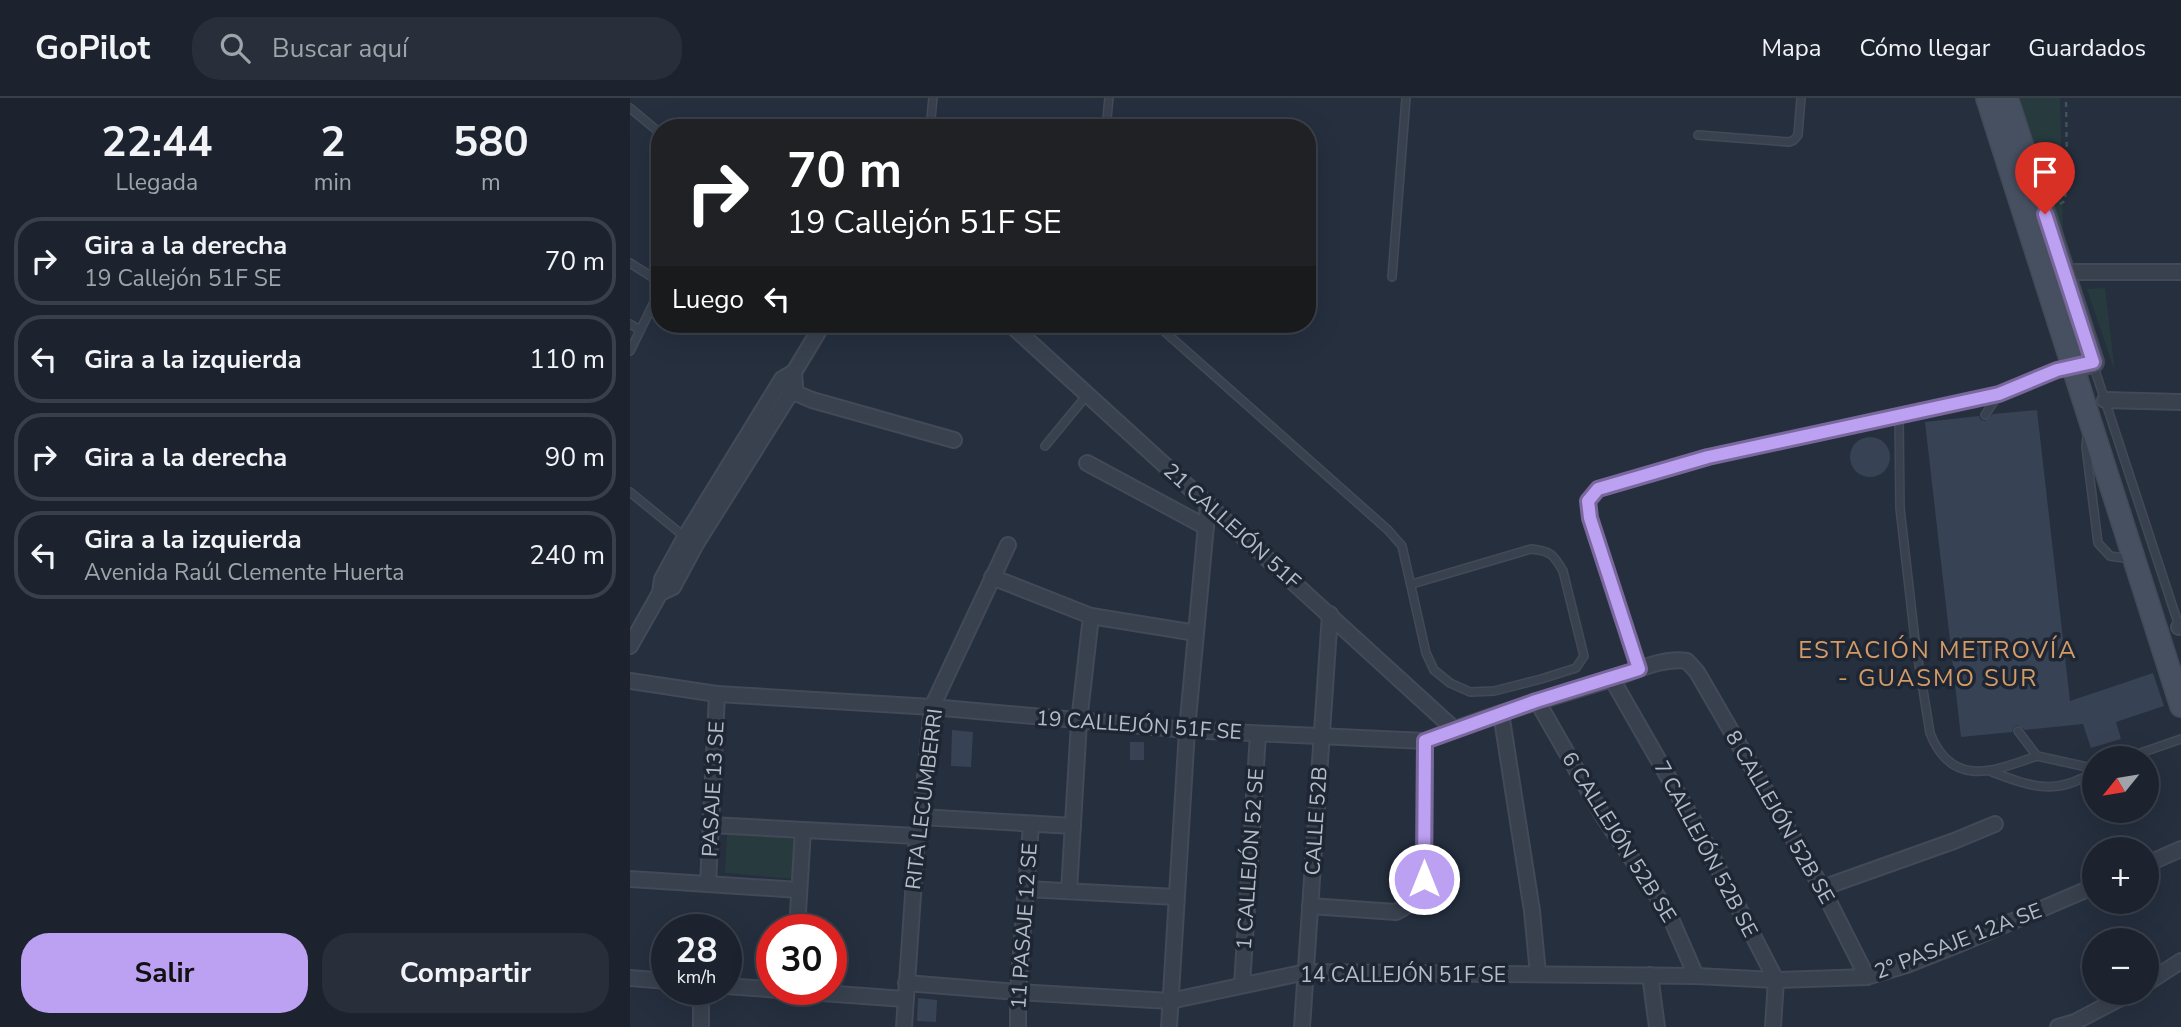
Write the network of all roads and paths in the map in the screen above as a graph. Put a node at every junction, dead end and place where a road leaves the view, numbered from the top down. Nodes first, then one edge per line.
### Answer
1 (933, 98) edge
2 (1109, 98) edge
3 (1406, 98) edge
4 (1801, 98) edge
5 (1987, 98) edge
6 (2007, 98) edge
7 (2066, 98) edge
8 (630, 108) edge
9 (931, 119) edge
10 (1107, 119) edge
11 (651, 126) edge
12 (1698, 135) dead end
13 (2045, 214) junction
14 (630, 262) edge
15 (2063, 272) junction
16 (2181, 272) edge
17 (651, 276) edge
18 (1392, 277) dead end
19 (651, 308) edge
20 (630, 324) edge
21 (640, 330) junction
22 (818, 333) edge
23 (1020, 333) edge
24 (1166, 333) edge
25 (630, 351) edge
26 (2093, 362) junction
27 (2071, 367) junction
28 (794, 372) junction
29 (791, 391) junction
30 (1087, 394) junction
31 (1999, 394) junction
32 (2105, 400) junction
33 (2181, 402) edge
34 (1985, 415) dead end
35 (1899, 417) junction
36 (954, 440) dead end
37 (1045, 446) dead end
38 (1087, 463) dead end
39 (630, 492) edge
40 (1208, 504) junction
41 (1206, 527) junction
42 (691, 541) junction
43 (1008, 545) dead end
44 (992, 577) junction
45 (1412, 584) junction
46 (1330, 614) junction
47 (1091, 616) junction
48 (2180, 629) edge
49 (1196, 633) junction
50 (630, 646) edge
51 (1687, 661) joint
52 (1639, 669) junction
53 (1612, 679) junction
54 (630, 681) edge
55 (717, 694) junction
56 (1536, 701) junction
57 (2181, 706) edge
58 (932, 707) junction
59 (1501, 713) junction
60 (1079, 722) junction
61 (1454, 729) junction
62 (1187, 730) junction
63 (2018, 731) dead end
64 (1258, 734) junction
65 (1323, 736) junction
66 (2181, 739) edge
67 (1425, 741) junction
68 (2160, 746) edge
69 (2037, 756) junction
70 (2082, 767) edge
71 (1992, 771) junction
72 (2082, 779) edge
73 (921, 817) junction
74 (1995, 824) dead end
75 (711, 825) junction
76 (1031, 825) junction
77 (1073, 826) junction
78 (803, 830) junction
79 (916, 836) junction
80 (2181, 849) edge
81 (2159, 859) edge
82 (630, 879) edge
83 (708, 884) junction
84 (1822, 888) junction
85 (1026, 889) junction
86 (799, 890) junction
87 (1069, 891) junction
88 (2082, 892) edge
89 (1177, 897) junction
90 (1310, 906) junction
91 (798, 914) edge
92 (2181, 961) edge
93 (1306, 972) junction
94 (1538, 974) junction
95 (1650, 975) junction
96 (1696, 975) junction
97 (2159, 975) edge
98 (1867, 977) junction
99 (630, 978) edge
100 (651, 980) edge
101 (1776, 980) junction
102 (906, 983) junction
103 (1242, 985) junction
104 (1018, 992) junction
105 (847, 994) edge
106 (905, 999) junction
107 (1170, 1001) junction
108 (701, 1005) edge
109 (2107, 1005) edge
110 (701, 1027) edge
111 (904, 1027) edge
112 (1018, 1027) edge
113 (1169, 1027) edge
114 (1302, 1027) edge
115 (1657, 1027) edge
116 (1773, 1027) edge
117 (2058, 1027) edge

1 - 9 lane
2 - 10 lane
3 - 18 lane
4 - 12 lane
5 - 27 street
6 - 13 street
7 - 13 path
8 - 11 lane
13 - 15 street
14 - 17 lane
15 - 16 street
15 - 26 street
19 - 21 lane
20 - 21 lane
21 - 25 lane
22 - 28 street
23 - 30 street, 21 CALLEJÓN 51F
24 - 45 lane
26 - 27 street
26 - 32 lane
27 - 31 lane
27 - 57 street
28 - 29 street
28 - 42 street
29 - 36 street
29 - 42 street
30 - 37 lane
30 - 40 street, 21 CALLEJÓN 51F
31 - 34 lane
31 - 35 lane
32 - 33 street
32 - 48 lane
35 - 52 lane
35 - 71 lane
38 - 41 street
39 - 42 lane
40 - 41 street
40 - 46 street, 21 CALLEJÓN 51F
41 - 49 street
42 - 50 street
43 - 44 street, RITA LECUMBERRI
44 - 47 street
44 - 58 street, RITA LECUMBERRI
45 - 45 lane
46 - 61 street, 21 CALLEJÓN 51F
46 - 65 street, CALLE 52B
47 - 49 street
47 - 60 street, 11 PASAJE 12 SE
49 - 62 street
51 - 52 street, 19 CALLEJÓN 51F SE
51 - 84 street, 8 CALLEJÓN 52B SE
52 - 53 street, 19 CALLEJÓN 51F SE
53 - 56 street, 19 CALLEJÓN 51F SE
53 - 101 street, 7 CALLEJÓN 52B SE
54 - 55 street, 19 CALLEJÓN 51F SE
55 - 58 street, 19 CALLEJÓN 51F SE
55 - 75 street, PASAJE 13 SE
56 - 59 street, 19 CALLEJÓN 51F SE
56 - 96 street, 6 CALLEJÓN 52B SE
58 - 60 street, 19 CALLEJÓN 51F SE
58 - 73 street, RITA LECUMBERRI
59 - 61 street, 19 CALLEJÓN 51F SE
59 - 94 street
60 - 62 street, 19 CALLEJÓN 51F SE
60 - 77 street, 11 PASAJE 12 SE
61 - 67 street, 19 CALLEJÓN 51F SE
62 - 64 street, 19 CALLEJÓN 51F SE
62 - 89 street
63 - 69 lane
64 - 65 street, 19 CALLEJÓN 51F SE
64 - 103 street, 1 CALLEJÓN 52 SE
65 - 67 street, 19 CALLEJÓN 51F SE
65 - 90 street, CALLE 52B
66 - 68 lane
67 - 90 street
69 - 70 lane
69 - 71 lane
71 - 72 lane
73 - 76 street
73 - 79 street, RITA LECUMBERRI
74 - 84 street
75 - 78 street
75 - 83 street, PASAJE 13 SE
76 - 77 street
76 - 85 street, 11 PASAJE 12 SE
77 - 87 street, 11 PASAJE 12 SE
78 - 79 street
78 - 86 street
79 - 102 street, RITA LECUMBERRI
80 - 81 street
82 - 83 street
83 - 86 street
84 - 98 street, 8 CALLEJÓN 52B SE
85 - 87 street
85 - 104 street, 11 PASAJE 12 SE
86 - 91 street
87 - 89 street
88 - 98 street, 2° PASAJE 12A SE
89 - 107 street
90 - 93 street, CALLE 52B
92 - 97 street
93 - 94 street, 14 CALLEJÓN 51F SE
93 - 103 street, 14 CALLEJÓN 51F SE
93 - 114 street, CALLE 52B
94 - 95 street, 14 CALLEJÓN 51F SE
95 - 96 street, 14 CALLEJÓN 51F SE
95 - 115 street
96 - 101 street, 14 CALLEJÓN 51F SE
98 - 101 street, 2° PASAJE 12A SE
99 - 100 street
101 - 116 street
102 - 104 street, 14 CALLEJÓN 51F SE
102 - 106 street, RITA LECUMBERRI
103 - 107 street, 14 CALLEJÓN 51F SE
104 - 107 street, 14 CALLEJÓN 51F SE
104 - 112 street, 11 PASAJE 12 SE
105 - 106 street
106 - 111 street, RITA LECUMBERRI
107 - 113 street
108 - 110 street
109 - 117 street

